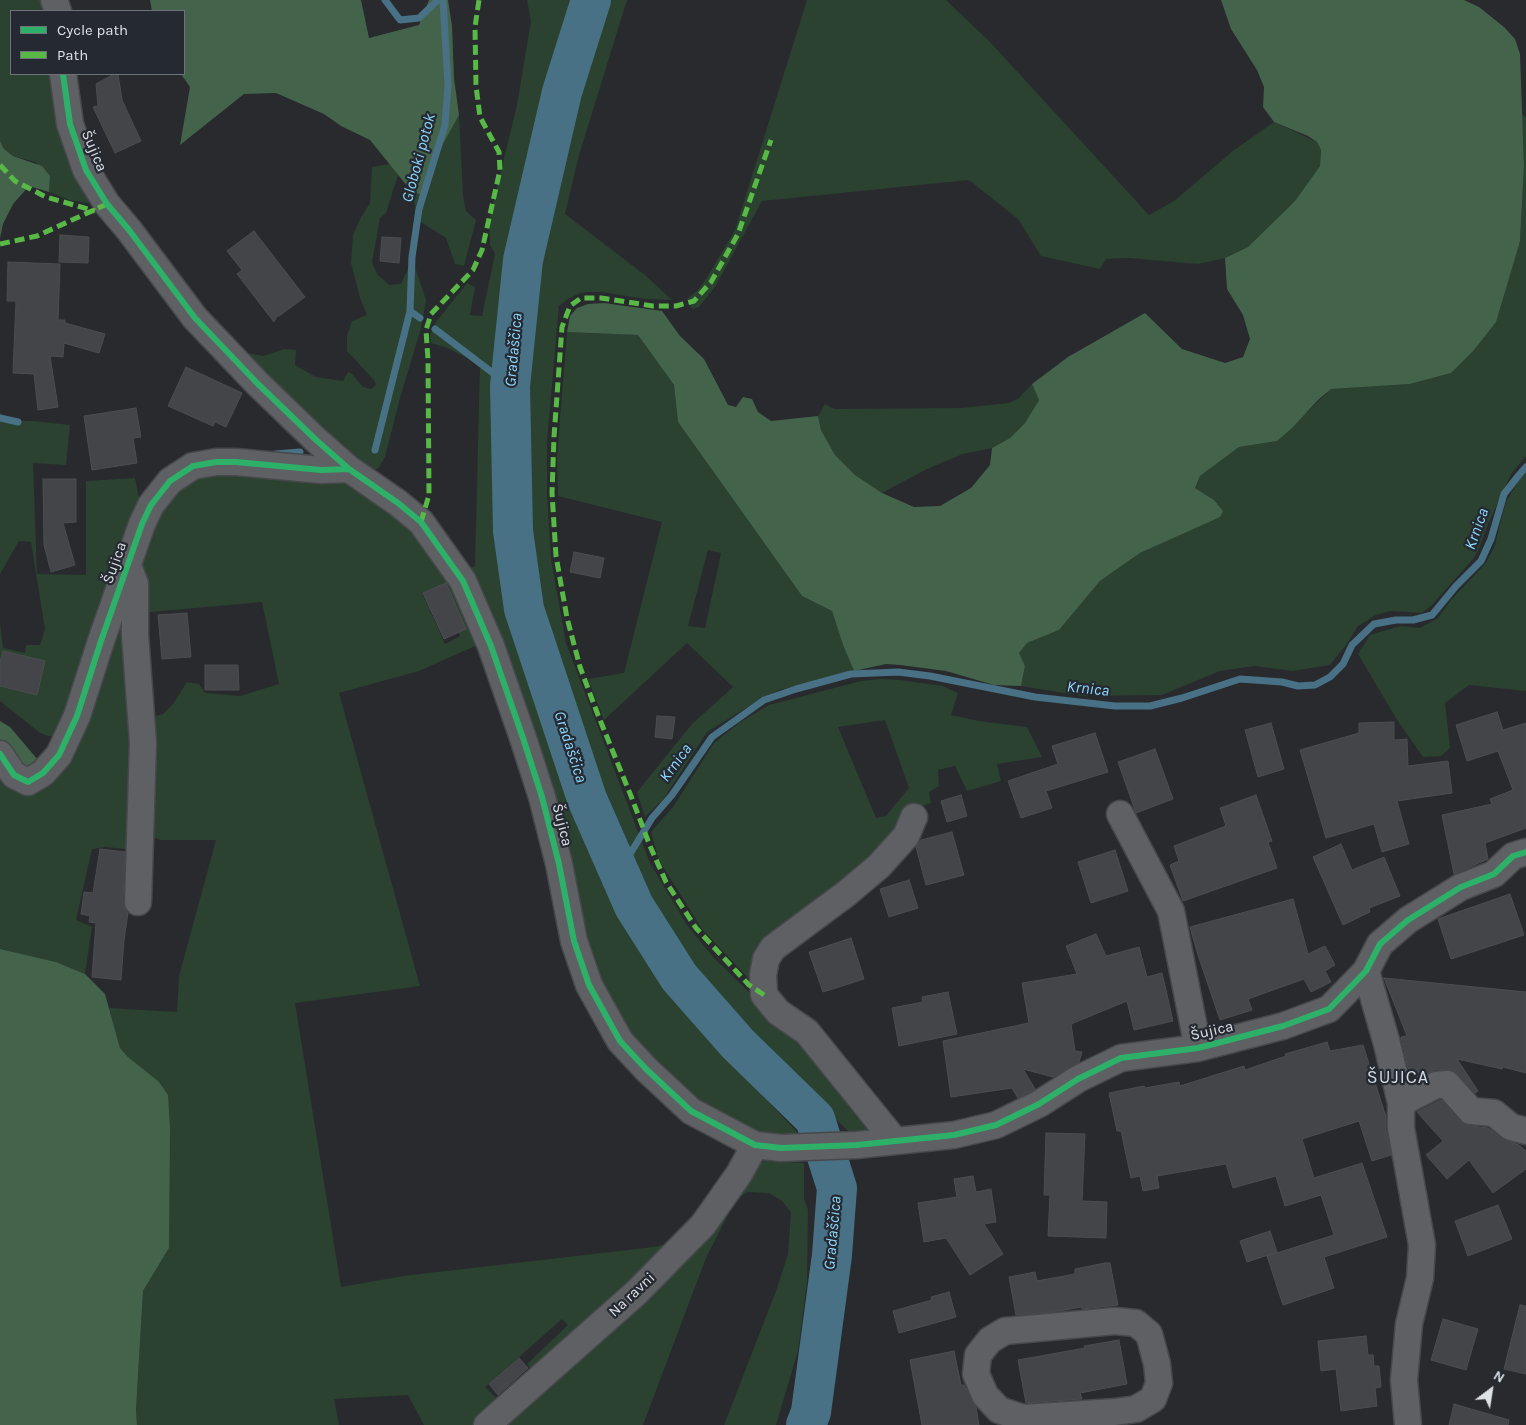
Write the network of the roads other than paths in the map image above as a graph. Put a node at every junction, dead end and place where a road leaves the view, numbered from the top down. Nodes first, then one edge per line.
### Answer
1 (63, 75) edge
2 (349, 469) junction
3 (128, 565) junction
4 (0, 754) edge
5 (1120, 814) dead end
6 (914, 817) dead end
7 (1526, 852) edge
8 (138, 902) dead end
9 (1366, 971) junction
10 (1198, 1048) junction
11 (1401, 1103) junction
12 (1526, 1131) edge
13 (895, 1141) junction
14 (755, 1146) junction
15 (1024, 1422) edge
16 (487, 1425) edge
17 (1408, 1425) edge

1 - 2 street, Šujica
2 - 3 street, Šujica
2 - 14 street, Šujica
3 - 4 street, Šujica
3 - 8 street
5 - 10 street, Šujica
6 - 13 street
7 - 9 street, Šujica
9 - 10 street, Šujica
9 - 11 street
10 - 13 street, Šujica
11 - 12 street
11 - 17 street
13 - 14 street, Šujica
14 - 16 street, Na ravni
15 - 15 street

